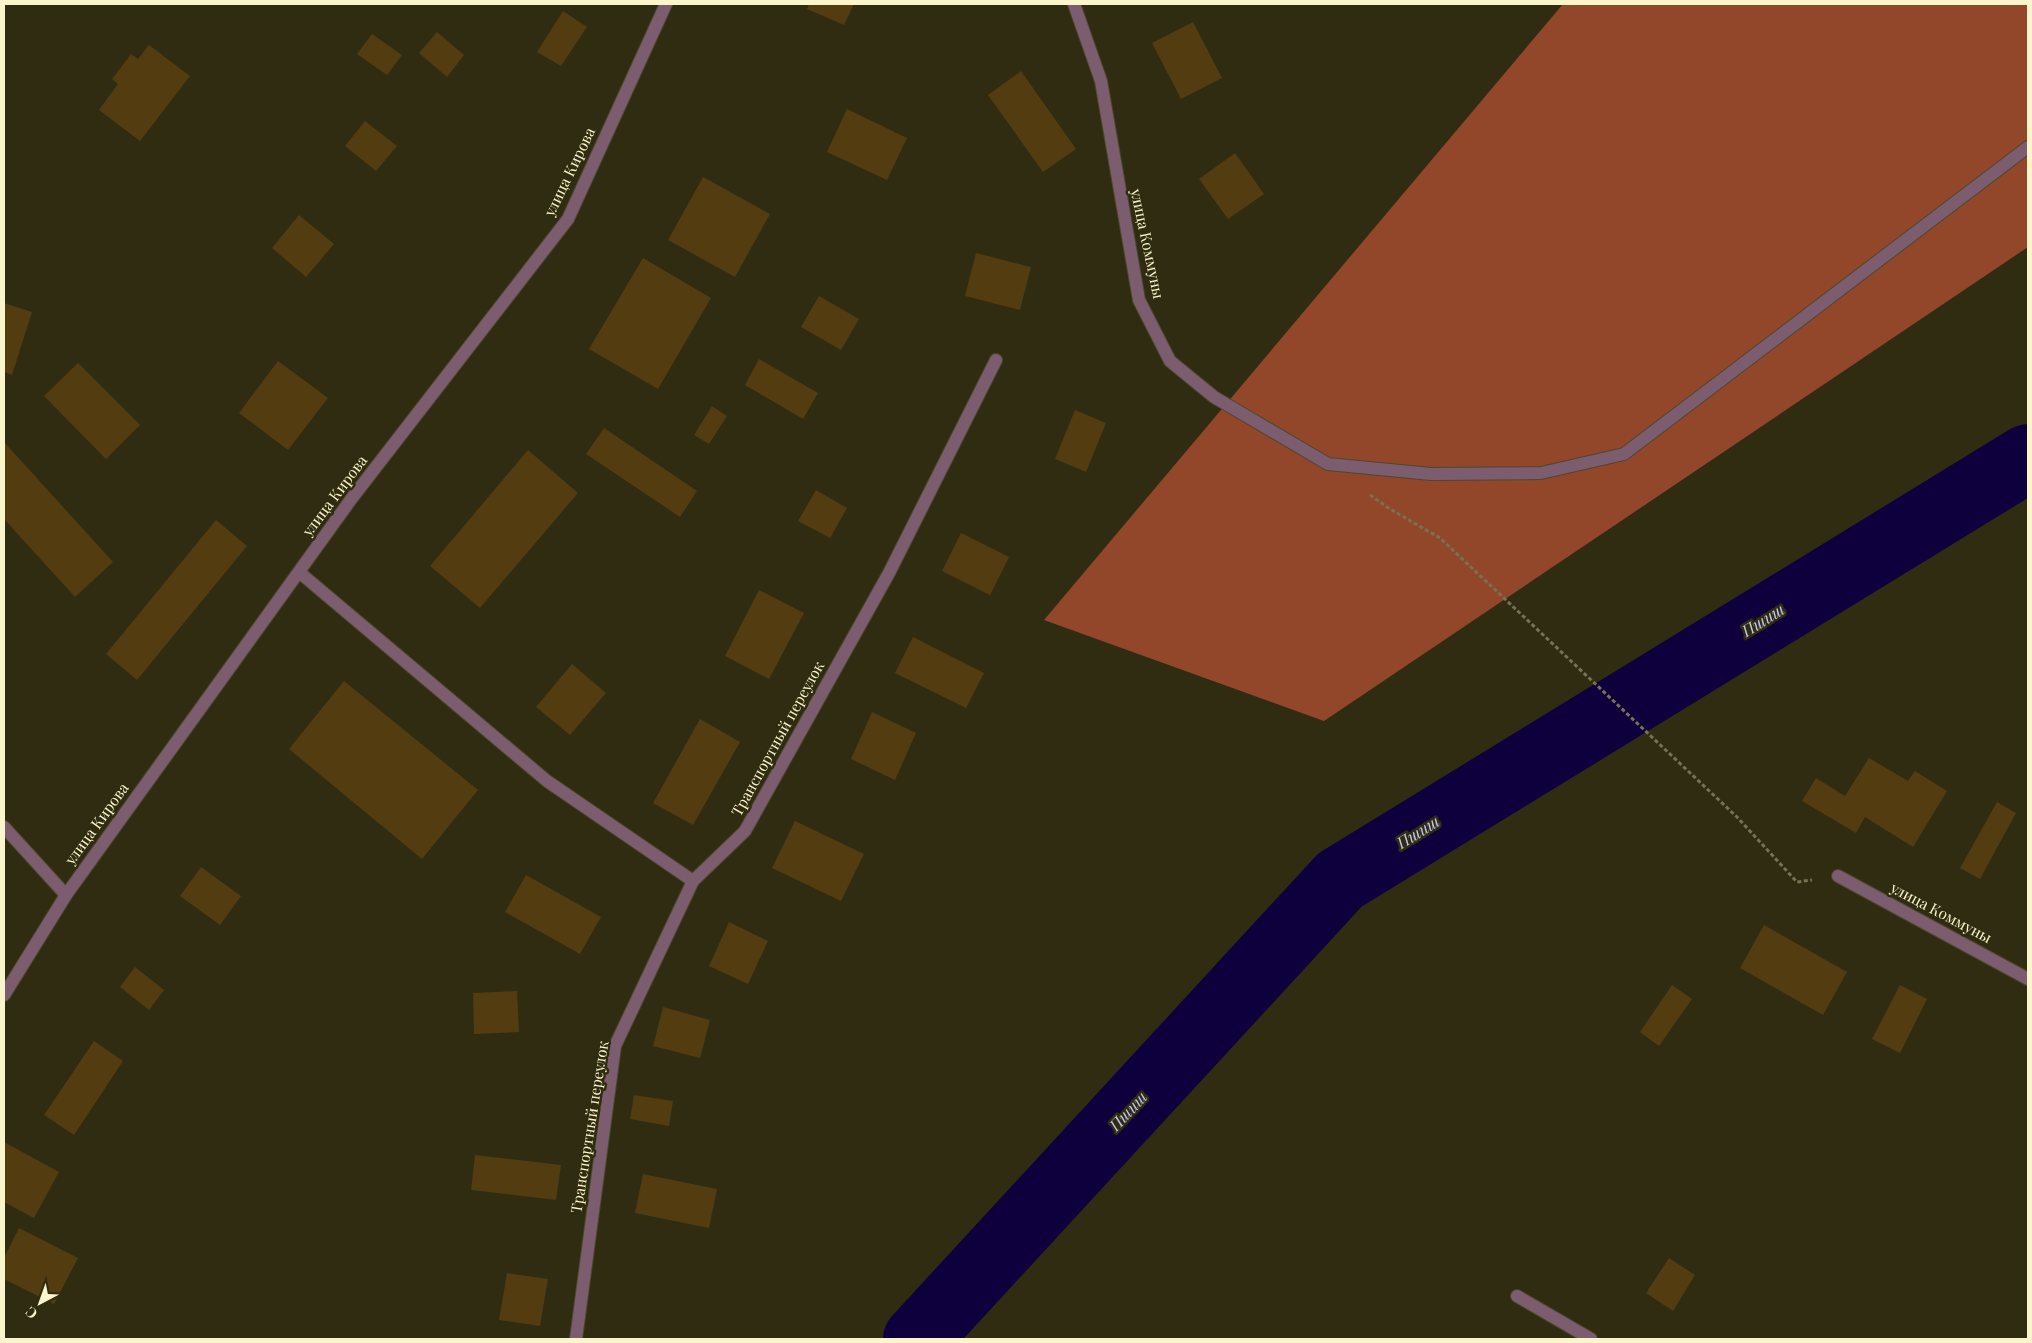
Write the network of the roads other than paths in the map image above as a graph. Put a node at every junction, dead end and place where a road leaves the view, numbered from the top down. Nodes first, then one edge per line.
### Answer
1 (666, 4) edge
2 (1074, 4) edge
3 (2028, 147) edge
4 (996, 360) dead end
5 (299, 572) junction
6 (4, 827) edge
7 (1838, 876) road end
8 (693, 881) junction
9 (66, 895) junction
10 (2028, 979) edge
11 (4, 995) edge
12 (1517, 1296) dead end
13 (576, 1339) edge
14 (1591, 1339) edge

1 - 5 street, улица Кирова
2 - 3 street, улица Коммуны
4 - 8 street, Транспортный переулок
5 - 8 street
5 - 9 street, улица Кирова
6 - 9 street
7 - 10 street, улица Коммуны
8 - 13 street, Транспортный переулок
9 - 11 street, улица Кирова
12 - 14 street

